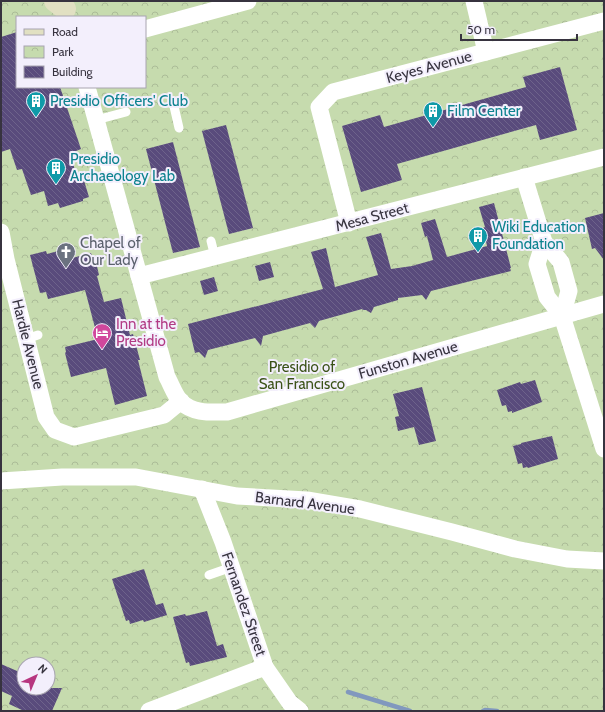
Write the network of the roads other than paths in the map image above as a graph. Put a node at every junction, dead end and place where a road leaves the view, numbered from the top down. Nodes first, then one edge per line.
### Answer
1 (248, 1) edge
2 (474, 1) edge
3 (604, 21) edge
4 (146, 29) edge
5 (486, 52) junction
6 (87, 88) edge
7 (173, 102) dead end
8 (126, 112) dead end
9 (96, 120) junction
10 (179, 128) dead end
11 (604, 157) edge
12 (524, 177) junction
13 (349, 222) junction
14 (1, 232) edge
15 (544, 242) junction
16 (139, 276) junction
17 (604, 304) edge
18 (562, 316) junction
19 (180, 401) junction
20 (604, 449) edge
21 (1, 481) edge
22 (202, 489) junction
23 (604, 561) edge
24 (232, 567) junction
25 (209, 575) dead end
26 (265, 667) junction
27 (149, 711) edge
28 (300, 711) edge

1 - 4 street
2 - 5 street
3 - 5 street, Keyes Avenue
5 - 13 street, Keyes Avenue
6 - 9 street
7 - 10 lane
8 - 9 lane
9 - 16 street
11 - 12 street, Mesa Street
12 - 13 street, Mesa Street
12 - 15 street
13 - 16 street, Mesa Street
14 - 19 street, Hardie Avenue
15 - 18 street
15 - 18 street
16 - 19 street
17 - 18 street, Funston Avenue
18 - 19 street, Funston Avenue
18 - 20 street
21 - 22 street, Barnard Avenue
22 - 23 street, Barnard Avenue
22 - 24 street, Fernandez Street
24 - 25 lane
24 - 26 street, Fernandez Street
26 - 27 street
26 - 28 street, Fernandez Street

